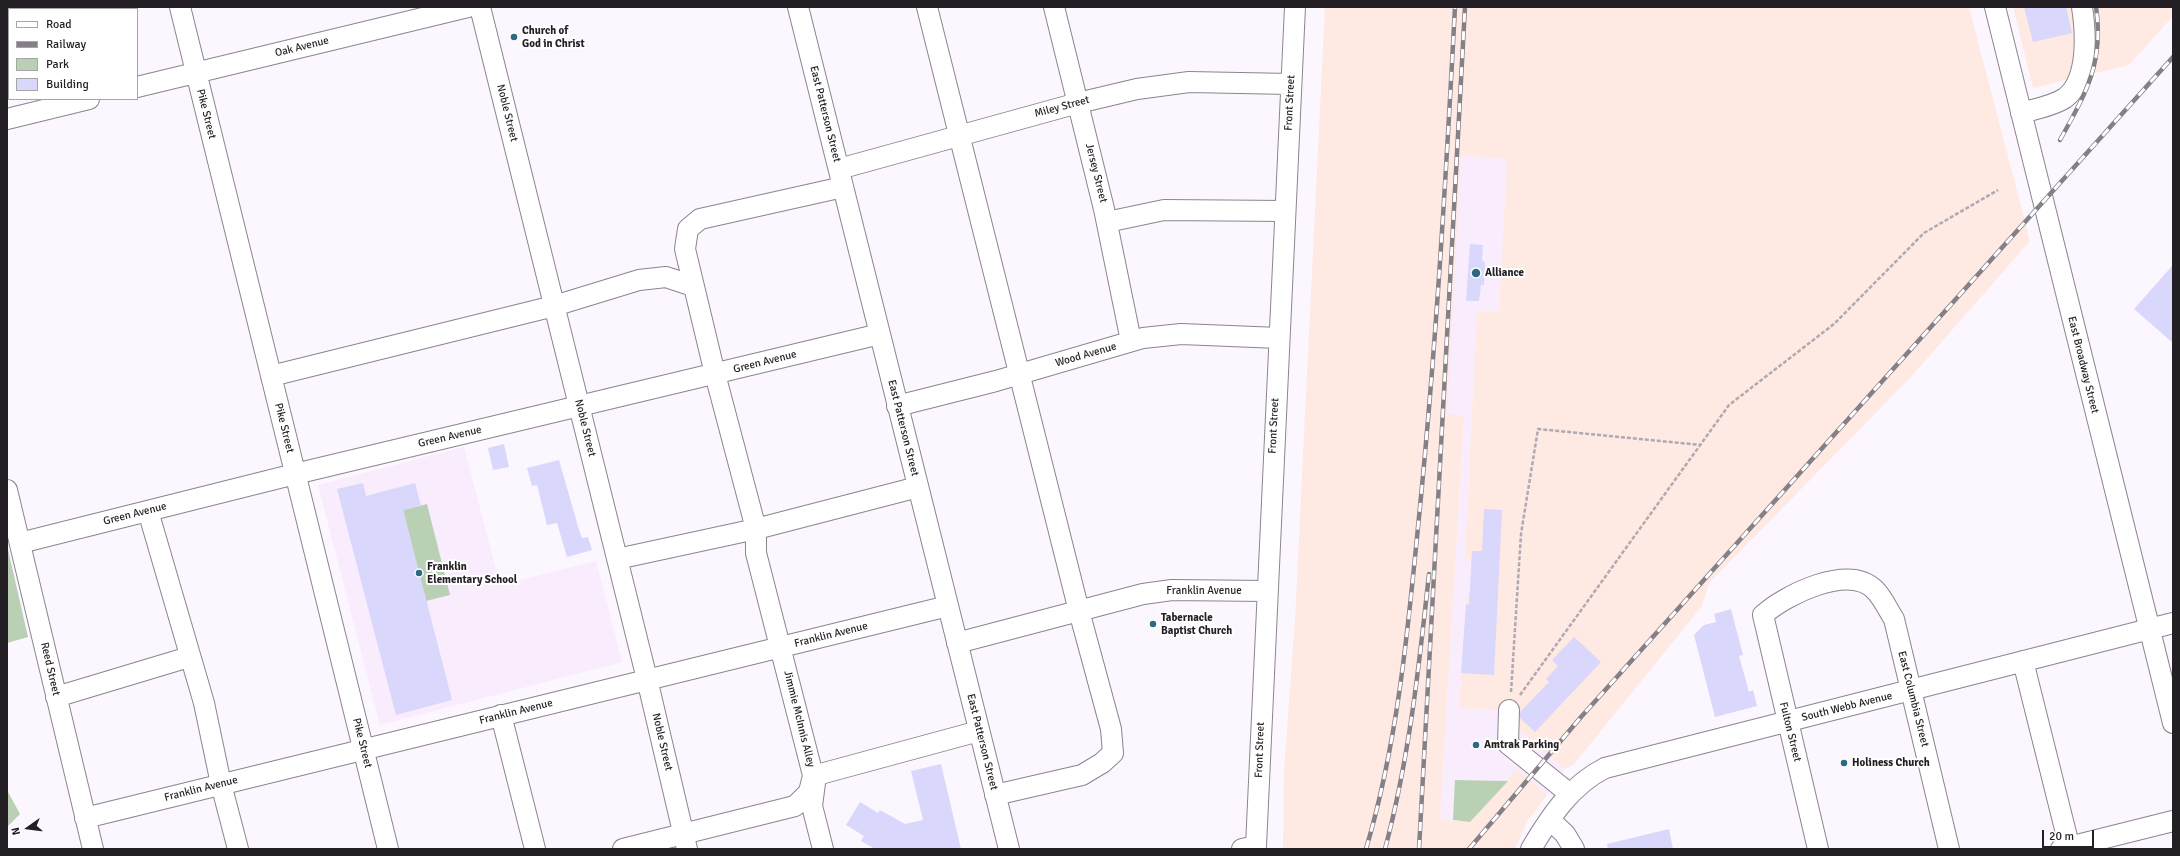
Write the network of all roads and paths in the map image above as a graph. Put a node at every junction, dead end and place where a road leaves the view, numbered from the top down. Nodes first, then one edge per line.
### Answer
1 (180, 7) edge
2 (468, 7) edge
3 (480, 7) edge
4 (798, 7) edge
5 (927, 7) edge
6 (1295, 7) edge
7 (1996, 7) edge
8 (2082, 7) edge
9 (1058, 8) edge
10 (196, 72) junction
11 (1291, 84) junction
12 (138, 87) edge
13 (85, 100) edge
14 (1078, 103) junction
15 (2021, 113) junction
16 (7, 119) edge
17 (958, 136) junction
18 (841, 178) junction
19 (1998, 190) dead end
20 (1285, 211) junction
21 (1107, 222) junction
22 (693, 286) junction
23 (554, 306) junction
24 (880, 334) junction
25 (1278, 338) junction
26 (1131, 341) junction
27 (715, 374) junction
28 (1020, 374) junction
29 (271, 376) junction
30 (897, 406) junction
31 (580, 407) junction
32 (1701, 445) junction
33 (295, 474) junction
34 (918, 487) junction
35 (7, 490) edge
36 (148, 511) junction
37 (756, 529) junction
38 (20, 543) junction
39 (617, 559) junction
40 (1267, 591) junction
41 (948, 606) junction
42 (1079, 611) junction
43 (1763, 615) joint
44 (2173, 623) edge
45 (2150, 629) junction
46 (957, 643) junction
47 (781, 647) junction
48 (189, 658) junction
49 (2023, 662) junction
50 (647, 679) junction
51 (1911, 690) junction
52 (56, 697) junction
53 (1509, 710) junction
54 (501, 715) junction
55 (1788, 722) junction
56 (2173, 723) edge
57 (979, 731) junction
58 (363, 749) junction
59 (221, 784) junction
60 (813, 784) junction
61 (1570, 794) junction
62 (995, 795) junction
63 (85, 818) junction
64 (1550, 820) junction
65 (2173, 821) edge
66 (686, 841) edge
67 (1249, 847) edge
68 (2067, 848) edge
69 (93, 849) edge
70 (238, 849) edge
71 (388, 849) edge
72 (535, 849) edge
73 (623, 849) edge
74 (823, 849) edge
75 (1009, 849) edge
76 (1531, 849) edge
77 (1574, 849) edge
78 (1818, 849) edge
79 (1949, 849) edge

1 - 10 street, Pike Street
2 - 10 street, Oak Avenue
3 - 23 street, Noble Street
4 - 18 street, East Patterson Street
5 - 17 street
6 - 11 street, Front Street
7 - 15 street, East Broadway Street
8 - 15 street
9 - 14 street, Jersey Street
10 - 12 street, Oak Avenue
10 - 29 street, Pike Street
11 - 14 street, Miley Street
11 - 20 street, Front Street
13 - 16 street
14 - 17 street, Miley Street
14 - 21 street, Jersey Street
15 - 45 street, East Broadway Street
17 - 18 street, Miley Street
17 - 28 street
18 - 22 street, Miley Street
18 - 24 street, East Patterson Street
19 - 32 path
20 - 21 street
20 - 25 street, Front Street
21 - 26 street, Jersey Street
22 - 23 street
22 - 27 street, Miley Street
23 - 29 street
23 - 31 street, Noble Street
24 - 27 street, Green Avenue
24 - 30 street, East Patterson Street
25 - 26 street, Wood Avenue
25 - 40 street, Front Street
26 - 28 street, Wood Avenue
27 - 31 street, Green Avenue
27 - 37 street, Jimmie McInnis Alley
28 - 30 street, Wood Avenue
28 - 42 street
29 - 33 street, Pike Street
30 - 34 street, East Patterson Street
31 - 33 street, Green Avenue
31 - 39 street, Noble Street
32 - 53 path
32 - 53 path
33 - 36 street, Green Avenue
33 - 58 street, Pike Street
34 - 37 street
34 - 41 street, East Patterson Street
35 - 38 street, Reed Street
36 - 38 street, Green Avenue
36 - 48 street
37 - 39 street
37 - 47 street, Jimmie McInnis Alley
38 - 52 street, Reed Street
39 - 50 street, Noble Street
40 - 42 street, Franklin Avenue
40 - 67 street, Front Street
41 - 46 street, East Patterson Street
41 - 47 street, Franklin Avenue
42 - 46 street, Franklin Avenue
42 - 62 street
43 - 51 street, East Columbia Street
43 - 55 street, Fulton Street
44 - 45 street, South Webb Avenue
45 - 49 street, South Webb Avenue
45 - 56 street, East Broadway Street
46 - 57 street, East Patterson Street
47 - 50 street, Franklin Avenue
47 - 60 street, Jimmie McInnis Alley
48 - 52 street
48 - 59 street
49 - 51 street, South Webb Avenue
49 - 68 street
50 - 54 street, Franklin Avenue
50 - 66 street, Noble Street
51 - 55 street, South Webb Avenue
51 - 79 street, East Columbia Street
52 - 63 street, Reed Street
53 - 61 street
54 - 58 street, Franklin Avenue
54 - 72 street
55 - 61 street, South Webb Avenue
55 - 78 street, Fulton Street
57 - 60 street
57 - 62 street, East Patterson Street
58 - 59 street, Franklin Avenue
58 - 71 street, Pike Street
59 - 63 street, Franklin Avenue
59 - 70 street
60 - 66 street
60 - 74 street, Jimmie McInnis Alley
61 - 64 street, South Webb Avenue
62 - 75 street, East Patterson Street
63 - 69 street, Reed Street
64 - 76 street, South Webb Avenue
64 - 77 street
65 - 68 street
66 - 73 street

